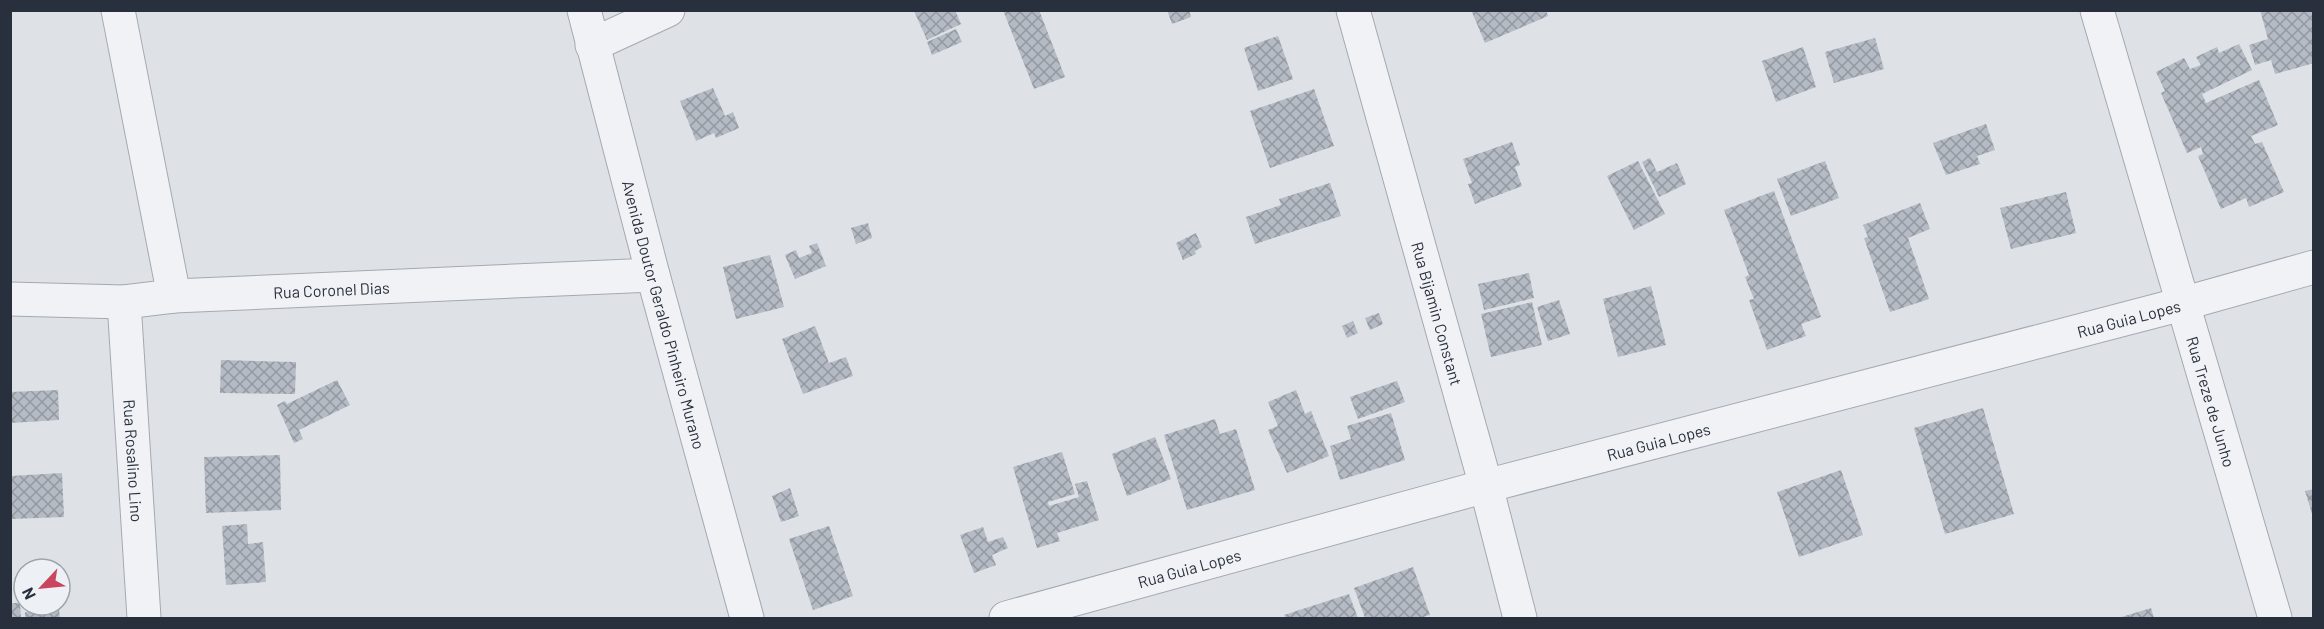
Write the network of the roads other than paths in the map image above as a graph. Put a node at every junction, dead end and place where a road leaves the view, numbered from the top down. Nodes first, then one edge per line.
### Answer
1 (118, 10) edge
2 (584, 10) edge
3 (669, 10) edge
4 (1353, 10) edge
5 (2097, 10) edge
6 (592, 45) junction
7 (2313, 267) edge
8 (653, 275) junction
9 (174, 296) junction
10 (10, 298) edge
11 (124, 302) junction
12 (2182, 304) junction
13 (1486, 486) junction
14 (144, 618) edge
15 (747, 618) edge
16 (1006, 618) edge
17 (1520, 618) edge
18 (2275, 618) edge

1 - 9 street
2 - 6 street, Avenida Doutor Geraldo Pinheiro Murano
3 - 6 street
4 - 13 street, Rua Bijamin Constant
5 - 12 street, Rua Treze de Junho
6 - 8 street, Avenida Doutor Geraldo Pinheiro Murano
7 - 12 street, Rua Guia Lopes
8 - 9 street, Rua Coronel Dias
8 - 15 street, Avenida Doutor Geraldo Pinheiro Murano
9 - 11 street, Rua Coronel Dias
10 - 11 street, Rua Coronel Dias
11 - 14 street, Rua Rosalino Lino
12 - 13 street, Rua Guia Lopes
12 - 18 street, Rua Treze de Junho
13 - 16 street, Rua Guia Lopes
13 - 17 street, Rua Bijamin Constant

